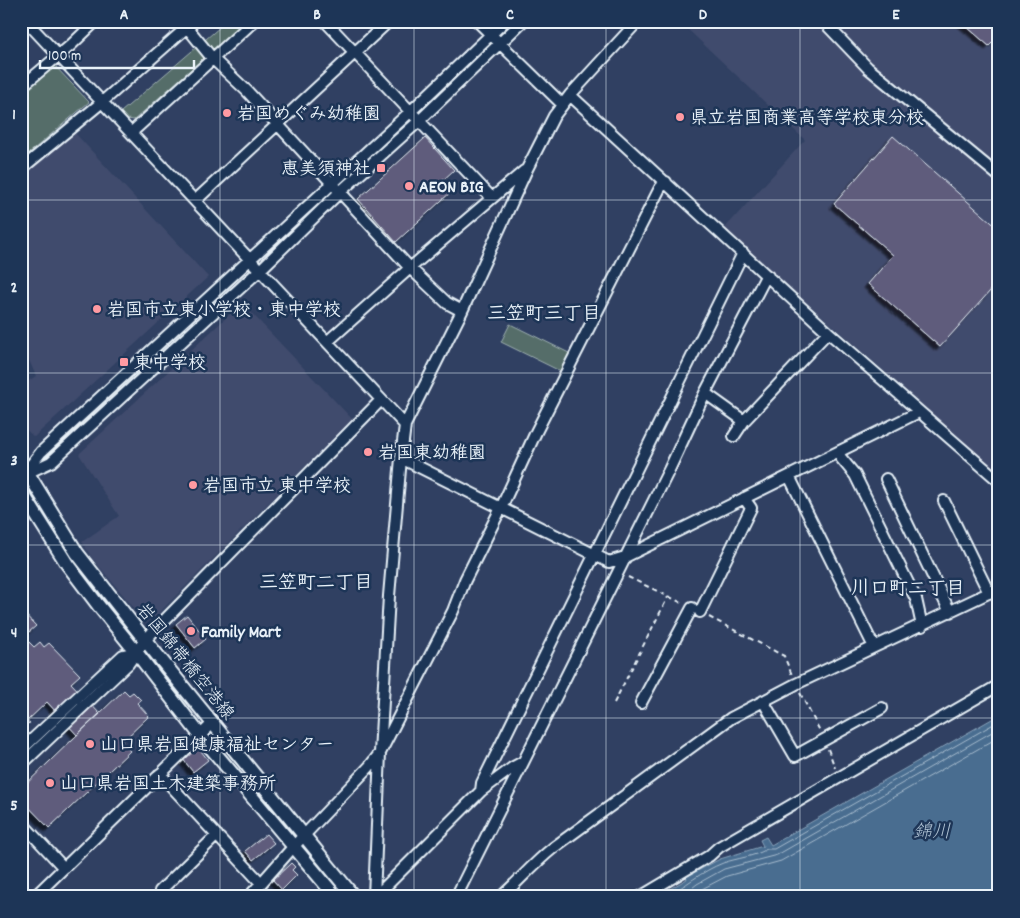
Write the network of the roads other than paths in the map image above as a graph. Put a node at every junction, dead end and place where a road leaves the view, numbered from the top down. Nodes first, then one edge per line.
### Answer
1 (26, 21) edge
2 (96, 21) edge
3 (254, 21) edge
4 (325, 21) edge
5 (389, 21) edge
6 (477, 21) edge
7 (505, 21) edge
8 (523, 21) edge
9 (638, 21) edge
10 (823, 21) edge
11 (188, 23) edge
12 (491, 35) junction
13 (500, 44) junction
14 (355, 54) junction
15 (58, 57) junction
16 (212, 58) junction
17 (21, 87) edge
18 (570, 95) junction
19 (101, 102) junction
20 (562, 104) junction
21 (410, 112) junction
22 (419, 121) junction
23 (278, 124) junction
24 (132, 132) junction
25 (21, 169) edge
26 (527, 169) junction
27 (999, 176) edge
28 (666, 182) junction
29 (332, 184) junction
30 (340, 192) junction
31 (492, 197) junction
32 (196, 200) junction
33 (743, 253) junction
34 (250, 258) junction
35 (410, 268) junction
36 (260, 269) junction
37 (768, 276) junction
38 (462, 311) junction
39 (828, 332) junction
40 (327, 342) junction
41 (706, 393) junction
42 (381, 400) junction
43 (918, 410) junction
44 (744, 421) junction
45 (405, 425) junction
46 (734, 436) dead end
47 (838, 452) junction
48 (401, 458) junction
49 (23, 471) edge
50 (789, 476) junction
51 (886, 479) dead end
52 (999, 481) edge
53 (21, 491) edge
54 (744, 498) junction
55 (944, 501) dead end
56 (501, 508) junction
57 (594, 554) junction
58 (625, 557) junction
59 (994, 590) edge
60 (950, 612) junction
61 (922, 626) junction
62 (145, 640) junction
63 (874, 648) junction
64 (136, 652) junction
65 (999, 686) edge
66 (763, 701) junction
67 (641, 703) dead end
68 (882, 708) dead end
69 (213, 723) junction
70 (200, 735) junction
71 (21, 750) edge
72 (380, 753) junction
73 (523, 762) junction
74 (21, 765) edge
75 (160, 774) junction
76 (481, 791) junction
77 (21, 822) edge
78 (217, 835) junction
79 (304, 835) junction
80 (294, 846) junction
81 (64, 868) junction
82 (261, 883) junction
83 (34, 897) edge
84 (165, 897) edge
85 (249, 897) edge
86 (336, 897) edge
87 (354, 897) edge
88 (375, 897) edge
89 (456, 897) edge
90 (501, 897) edge
91 (640, 897) edge

1 - 15 street
2 - 15 street
3 - 16 street
4 - 14 street
5 - 14 street
6 - 12 street
7 - 12 street
8 - 13 street
9 - 18 street
10 - 27 street
11 - 16 street
11 - 19 street
12 - 13 street
12 - 21 street
13 - 20 street
13 - 22 street
14 - 21 street
14 - 23 street
15 - 17 street
15 - 19 street
16 - 23 street
16 - 24 street
18 - 20 street
18 - 28 street
19 - 24 street
19 - 25 street
20 - 26 street
21 - 22 street
21 - 29 street
22 - 30 street
22 - 31 street
23 - 29 street
23 - 32 street
24 - 32 street
26 - 31 street
26 - 38 street
28 - 33 street
28 - 56 street
29 - 30 street
29 - 34 street
30 - 35 street
30 - 36 street
31 - 35 street
32 - 34 street
33 - 37 street
33 - 57 street
34 - 36 street
34 - 49 street
35 - 38 street
35 - 40 street
36 - 40 street
36 - 49 street
37 - 39 street
37 - 41 street
38 - 45 street
39 - 43 street
39 - 44 street
40 - 42 street
41 - 44 street
41 - 58 street
42 - 45 street
42 - 62 street
43 - 47 street
43 - 52 street
44 - 46 street
45 - 48 street
47 - 50 street
47 - 61 street
48 - 56 street
48 - 72 street
49 - 62 main road, 岩国錦帯橋空港線
50 - 54 street
50 - 63 street
51 - 60 street
53 - 64 main road, 岩国錦帯橋空港線
54 - 58 street
54 - 67 street
55 - 59 street
56 - 57 street
56 - 72 street
57 - 58 street
57 - 76 street
58 - 73 street
59 - 60 street
60 - 61 street
61 - 63 street
62 - 64 street
62 - 69 main road, 岩国錦帯橋空港線
63 - 66 street
64 - 70 main road, 岩国錦帯橋空港線
64 - 71 street
64 - 74 street
65 - 91 street
66 - 68 street
66 - 90 street
69 - 70 street
69 - 79 main road, 岩国錦帯橋空港線
70 - 75 street
70 - 80 main road, 岩国錦帯橋空港線
72 - 79 street
72 - 88 street
73 - 76 street
73 - 89 street
75 - 78 street
75 - 81 street
76 - 88 street
77 - 81 street
78 - 82 street
78 - 84 street
79 - 80 street
79 - 87 main road, 岩国錦帯橋空港線
80 - 82 street
80 - 86 main road, 岩国錦帯橋空港線
81 - 83 street
82 - 85 street

